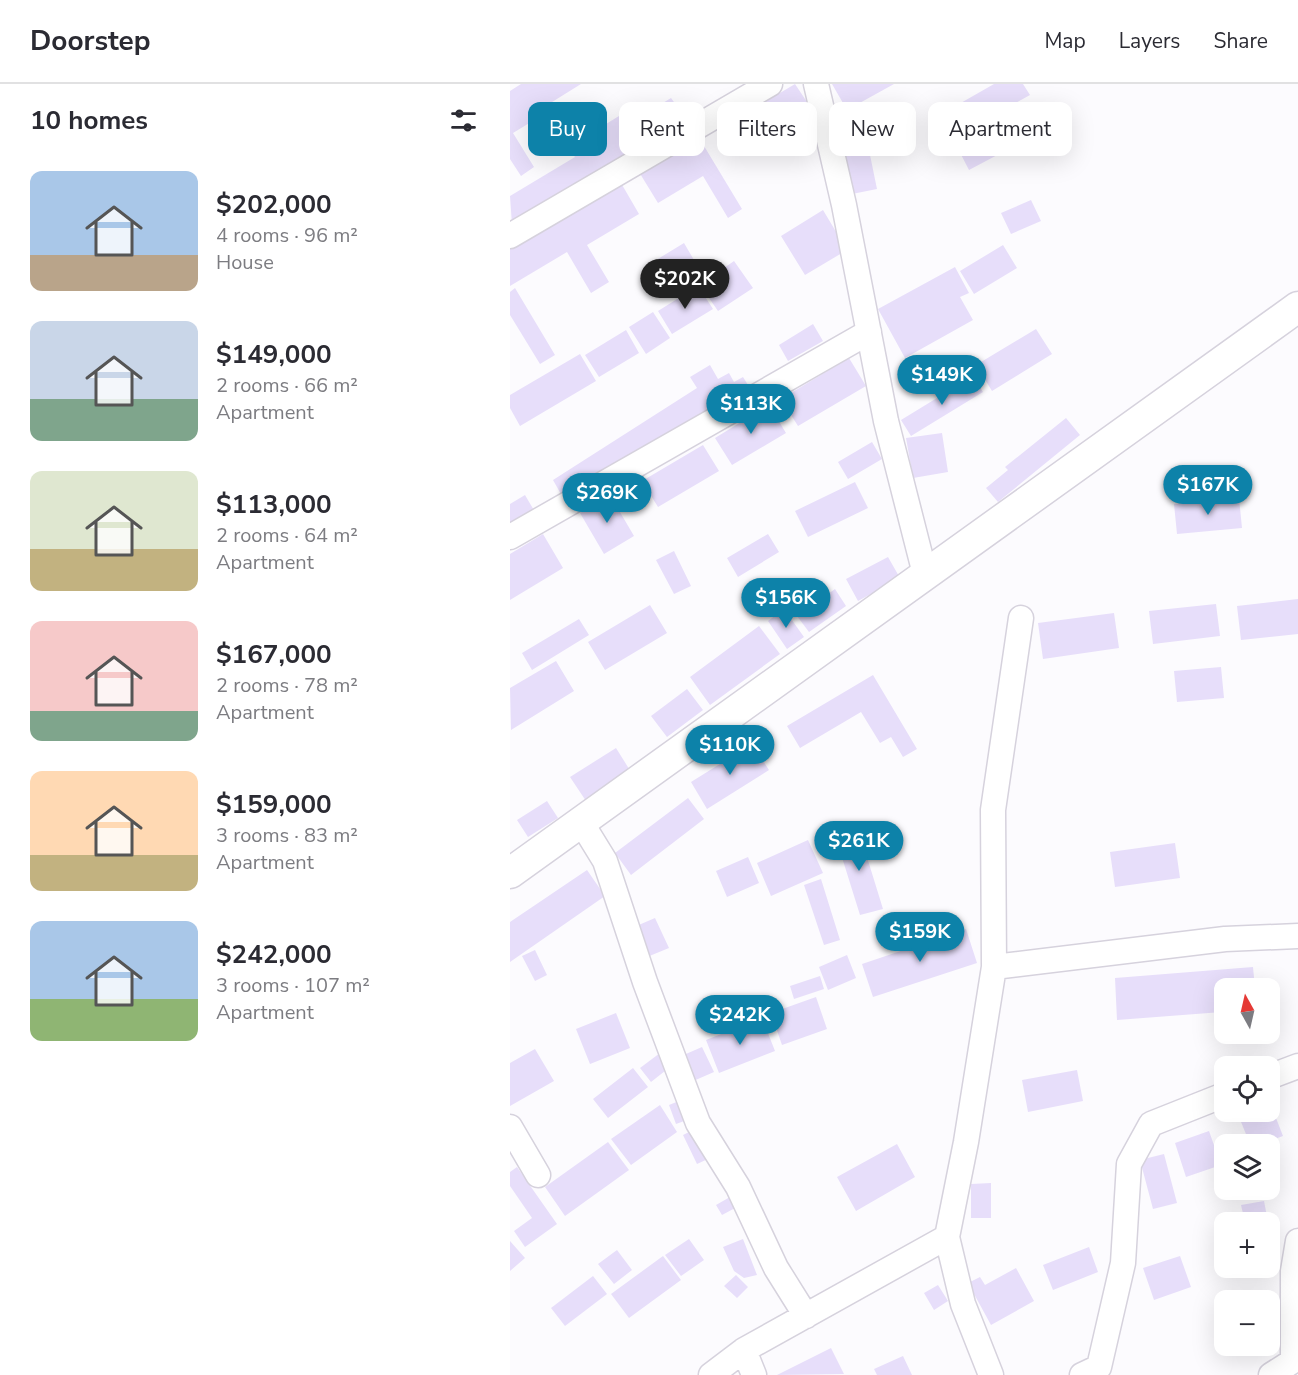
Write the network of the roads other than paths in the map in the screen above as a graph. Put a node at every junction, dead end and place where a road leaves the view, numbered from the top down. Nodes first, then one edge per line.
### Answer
1 (770, 84) edge
2 (816, 84) edge
3 (510, 236) edge
4 (1298, 307) edge
5 (869, 332) junction
6 (510, 537) edge
7 (926, 574) junction
8 (1021, 618) dead end
9 (581, 822) junction
10 (510, 873) edge
11 (1298, 936) edge
12 (994, 967) junction
13 (1298, 1066) edge
14 (1280, 1073) edge
15 (1214, 1099) edge
16 (510, 1127) edge
17 (538, 1175) dead end
18 (947, 1237) junction
19 (1298, 1241) edge
20 (806, 1316) junction
21 (744, 1350) junction
22 (711, 1375) edge
23 (754, 1375) edge
24 (991, 1375) edge
25 (1082, 1375) edge
26 (1271, 1375) edge

1 - 3 street
2 - 5 street
4 - 7 street
5 - 6 street
5 - 7 street
7 - 9 street
8 - 12 street
9 - 10 street
9 - 20 street
11 - 12 street
12 - 18 street
13 - 14 street
15 - 25 street
16 - 17 street
18 - 20 street
18 - 24 street
19 - 26 street
20 - 21 street
21 - 22 street
21 - 23 street

